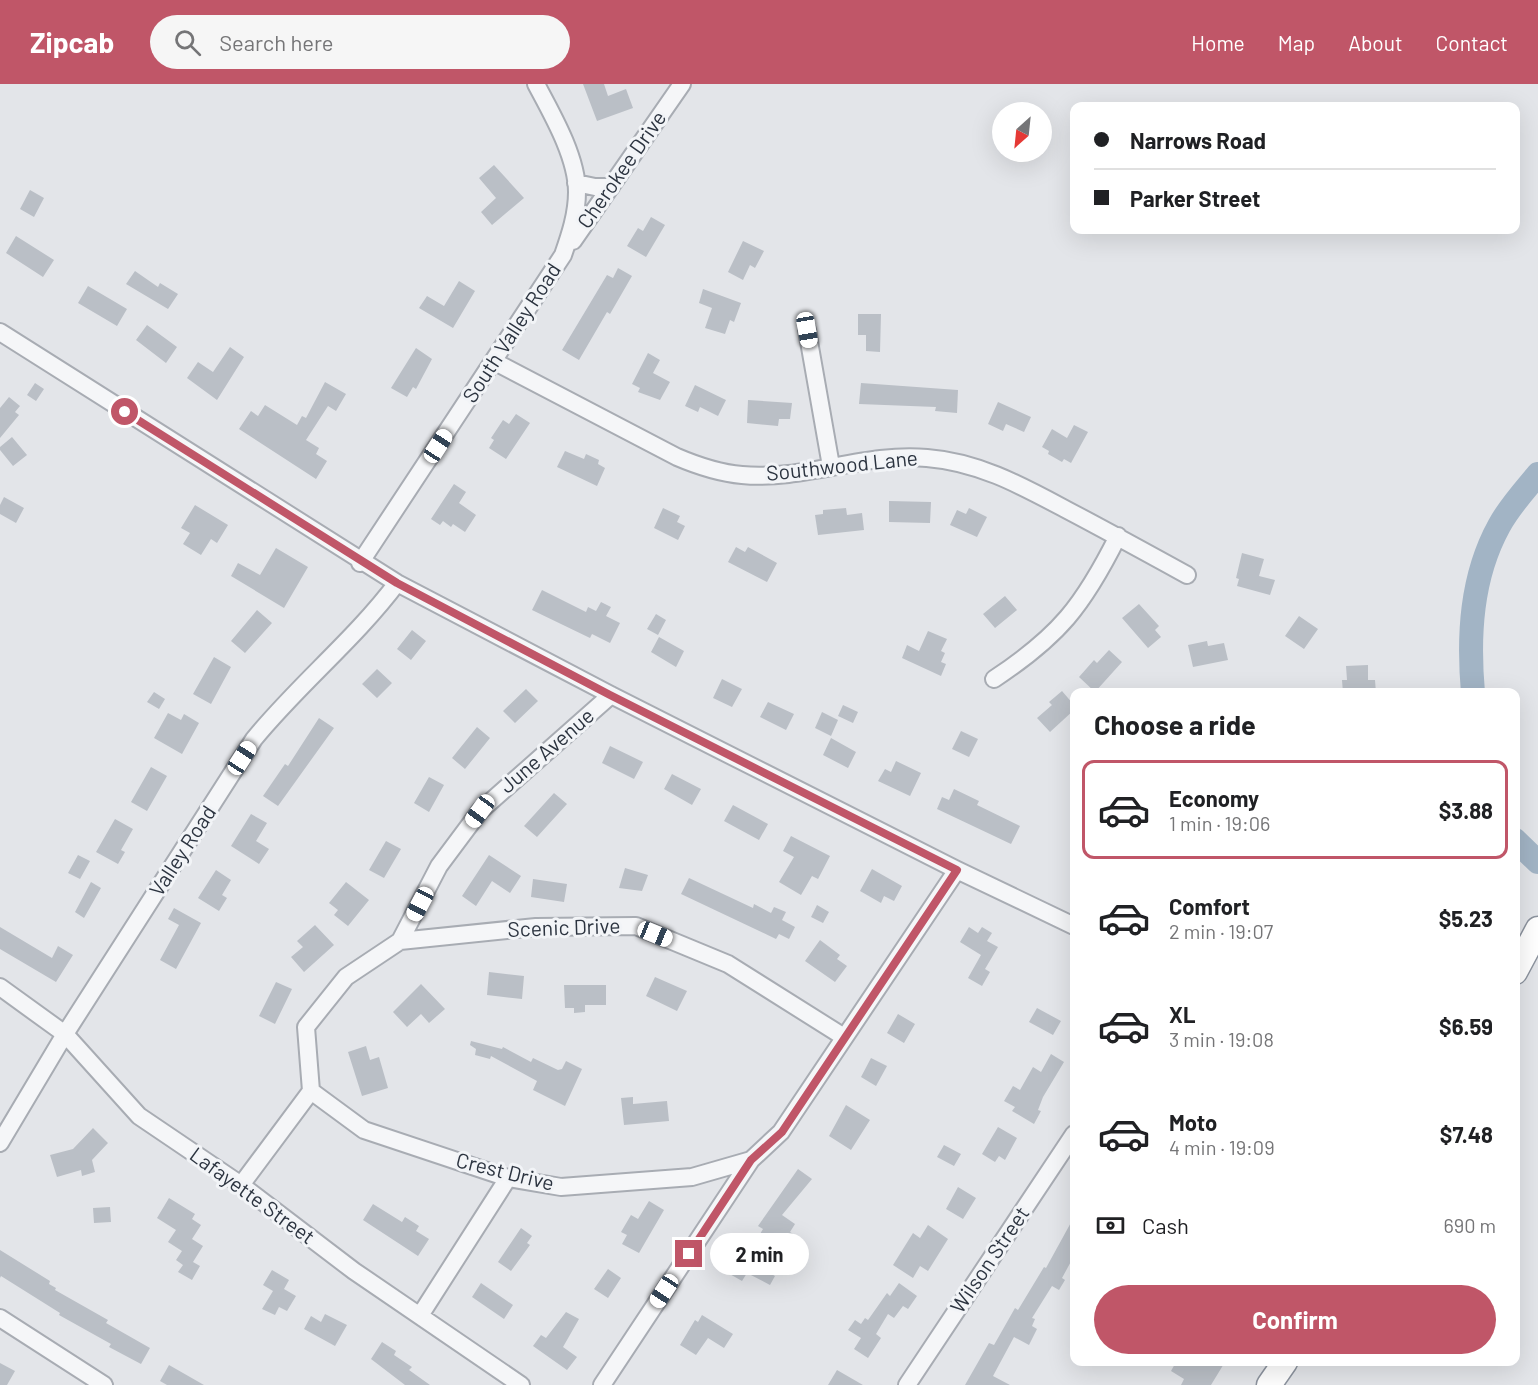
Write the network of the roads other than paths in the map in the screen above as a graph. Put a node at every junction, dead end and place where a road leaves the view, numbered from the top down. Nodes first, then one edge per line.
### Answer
1 (536, 84) edge
2 (682, 84) edge
3 (576, 183) junction
4 (611, 187) junction
5 (563, 255) junction
6 (807, 330) dead end
7 (2, 338) edge
8 (495, 362) junction
9 (831, 466) junction
10 (1118, 536) junction
11 (360, 562) junction
12 (1187, 575) dead end
13 (397, 583) junction
14 (994, 679) dead end
15 (610, 695) junction
16 (957, 870) junction
17 (1070, 924) edge
18 (1538, 929) edge
19 (400, 941) junction
20 (1520, 963) edge
21 (0, 987) edge
22 (65, 1034) junction
23 (844, 1037) junction
24 (310, 1091) junction
25 (1070, 1140) edge
26 (0, 1143) edge
27 (751, 1160) junction
28 (508, 1178) junction
29 (241, 1185) junction
30 (421, 1314) junction
31 (0, 1318) edge
32 (1282, 1366) edge
33 (104, 1385) edge
34 (521, 1385) edge
35 (602, 1385) edge
36 (907, 1385) edge
37 (1269, 1385) edge

1 - 3 street, South Valley Road
2 - 4 street, Cherokee Drive
3 - 4 street
3 - 5 street, South Valley Road
4 - 5 street, Cherokee Drive
5 - 8 street, South Valley Road
6 - 9 street
7 - 11 street
8 - 9 street, Southwood Lane
8 - 11 street, South Valley Road
9 - 10 street, Southwood Lane
10 - 12 street, Southwood Lane
10 - 14 street
11 - 13 street
13 - 15 street
13 - 22 street, Valley Road
15 - 16 street
15 - 19 street, June Avenue
16 - 17 street
16 - 23 street
18 - 20 highway
19 - 23 street, Scenic Drive
19 - 24 street, June Avenue
21 - 22 street, Lafayette Street
22 - 26 street, Valley Road
22 - 29 street, Lafayette Street
23 - 27 street
24 - 28 street, Crest Drive
24 - 29 street
25 - 36 street, Wilson Street
27 - 28 street, Crest Drive
27 - 35 street
28 - 30 street
29 - 30 street, Lafayette Street
30 - 34 street, Lafayette Street
31 - 33 street
32 - 37 highway

